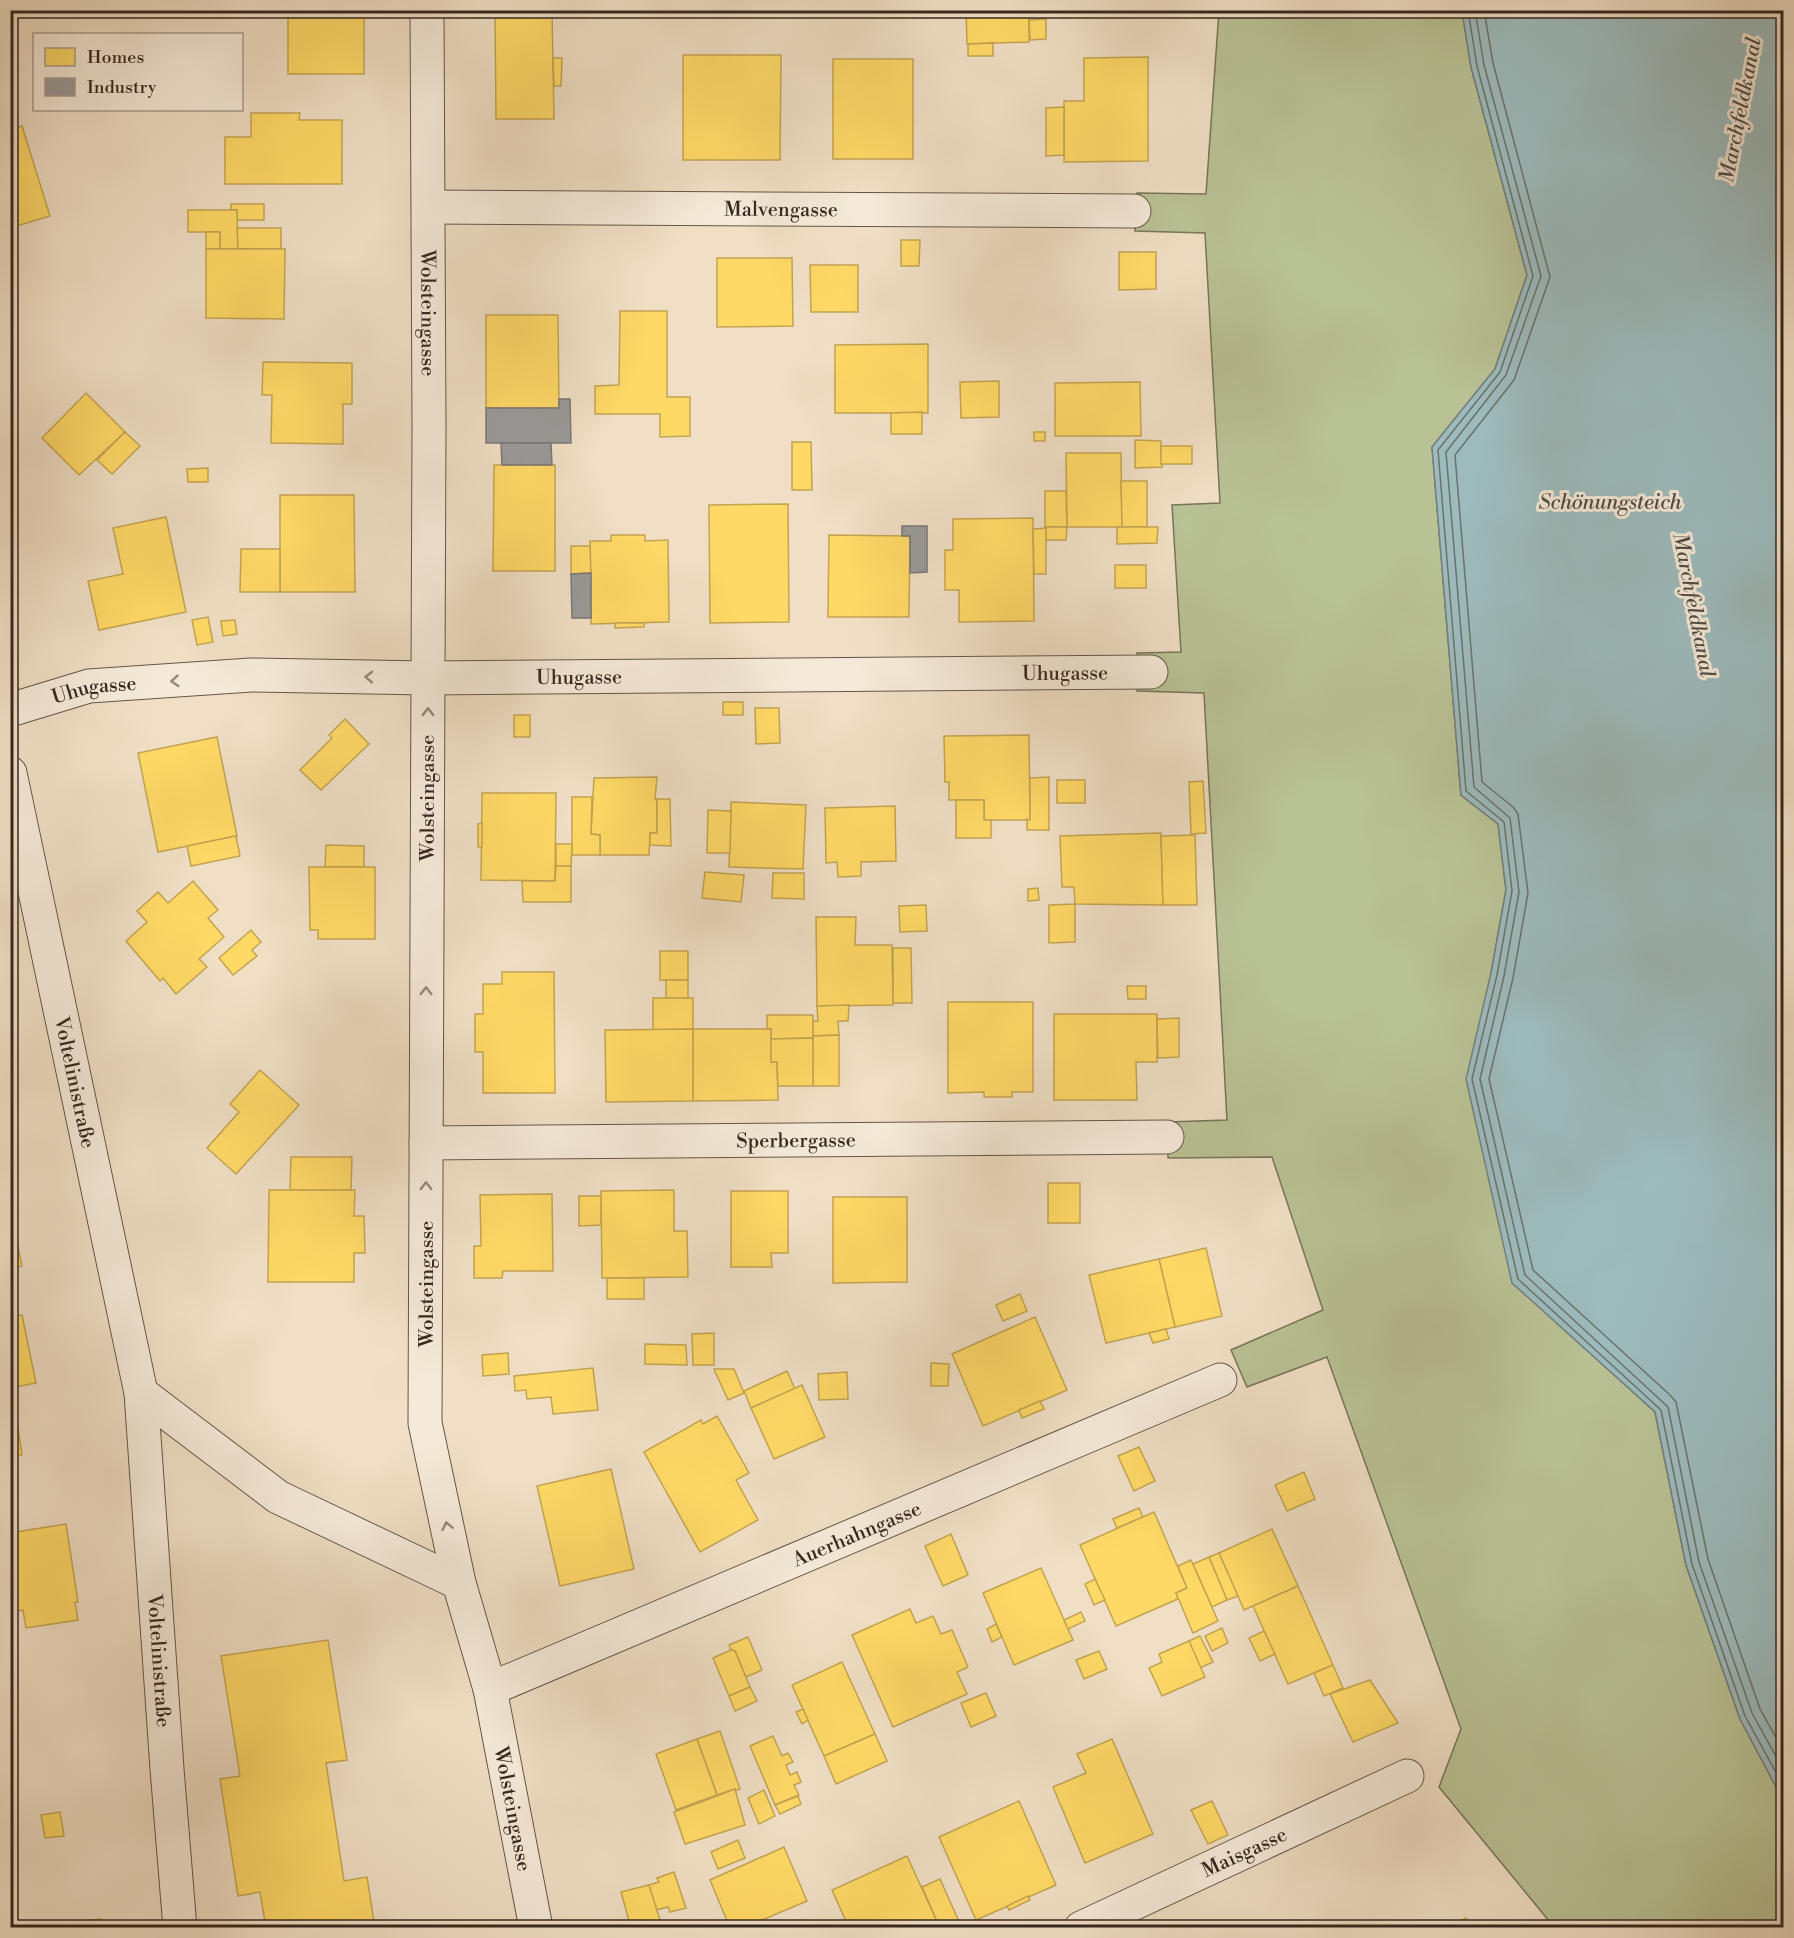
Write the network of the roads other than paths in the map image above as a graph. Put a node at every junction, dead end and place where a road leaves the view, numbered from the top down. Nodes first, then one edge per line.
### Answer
1 (427, 10) edge
2 (429, 207) junction
3 (1134, 211) dead end
4 (1151, 672) dead end
5 (428, 678) junction
6 (10, 710) edge
7 (13, 791) edge
8 (1167, 1137) dead end
9 (426, 1143) junction
10 (1221, 1380) dead end
11 (141, 1393) junction
12 (459, 1583) junction
13 (490, 1689) junction
14 (1407, 1776) dead end
15 (180, 1928) edge
16 (536, 1928) edge
17 (1081, 1928) edge

1 - 2 street, Wolsteingasse
2 - 3 street, Malvengasse
2 - 5 street, Wolsteingasse
4 - 5 street, Uhugasse
5 -> 6 street, Uhugasse
9 -> 5 street, Wolsteingasse
7 - 11 street, Voltelinistraße
8 - 9 street, Sperbergasse
12 -> 9 street, Wolsteingasse
10 - 13 street, Auerhahngasse
11 - 12 street
11 - 15 street, Voltelinistraße
12 - 13 street
13 - 16 street, Wolsteingasse
14 - 17 street, Maisgasse

